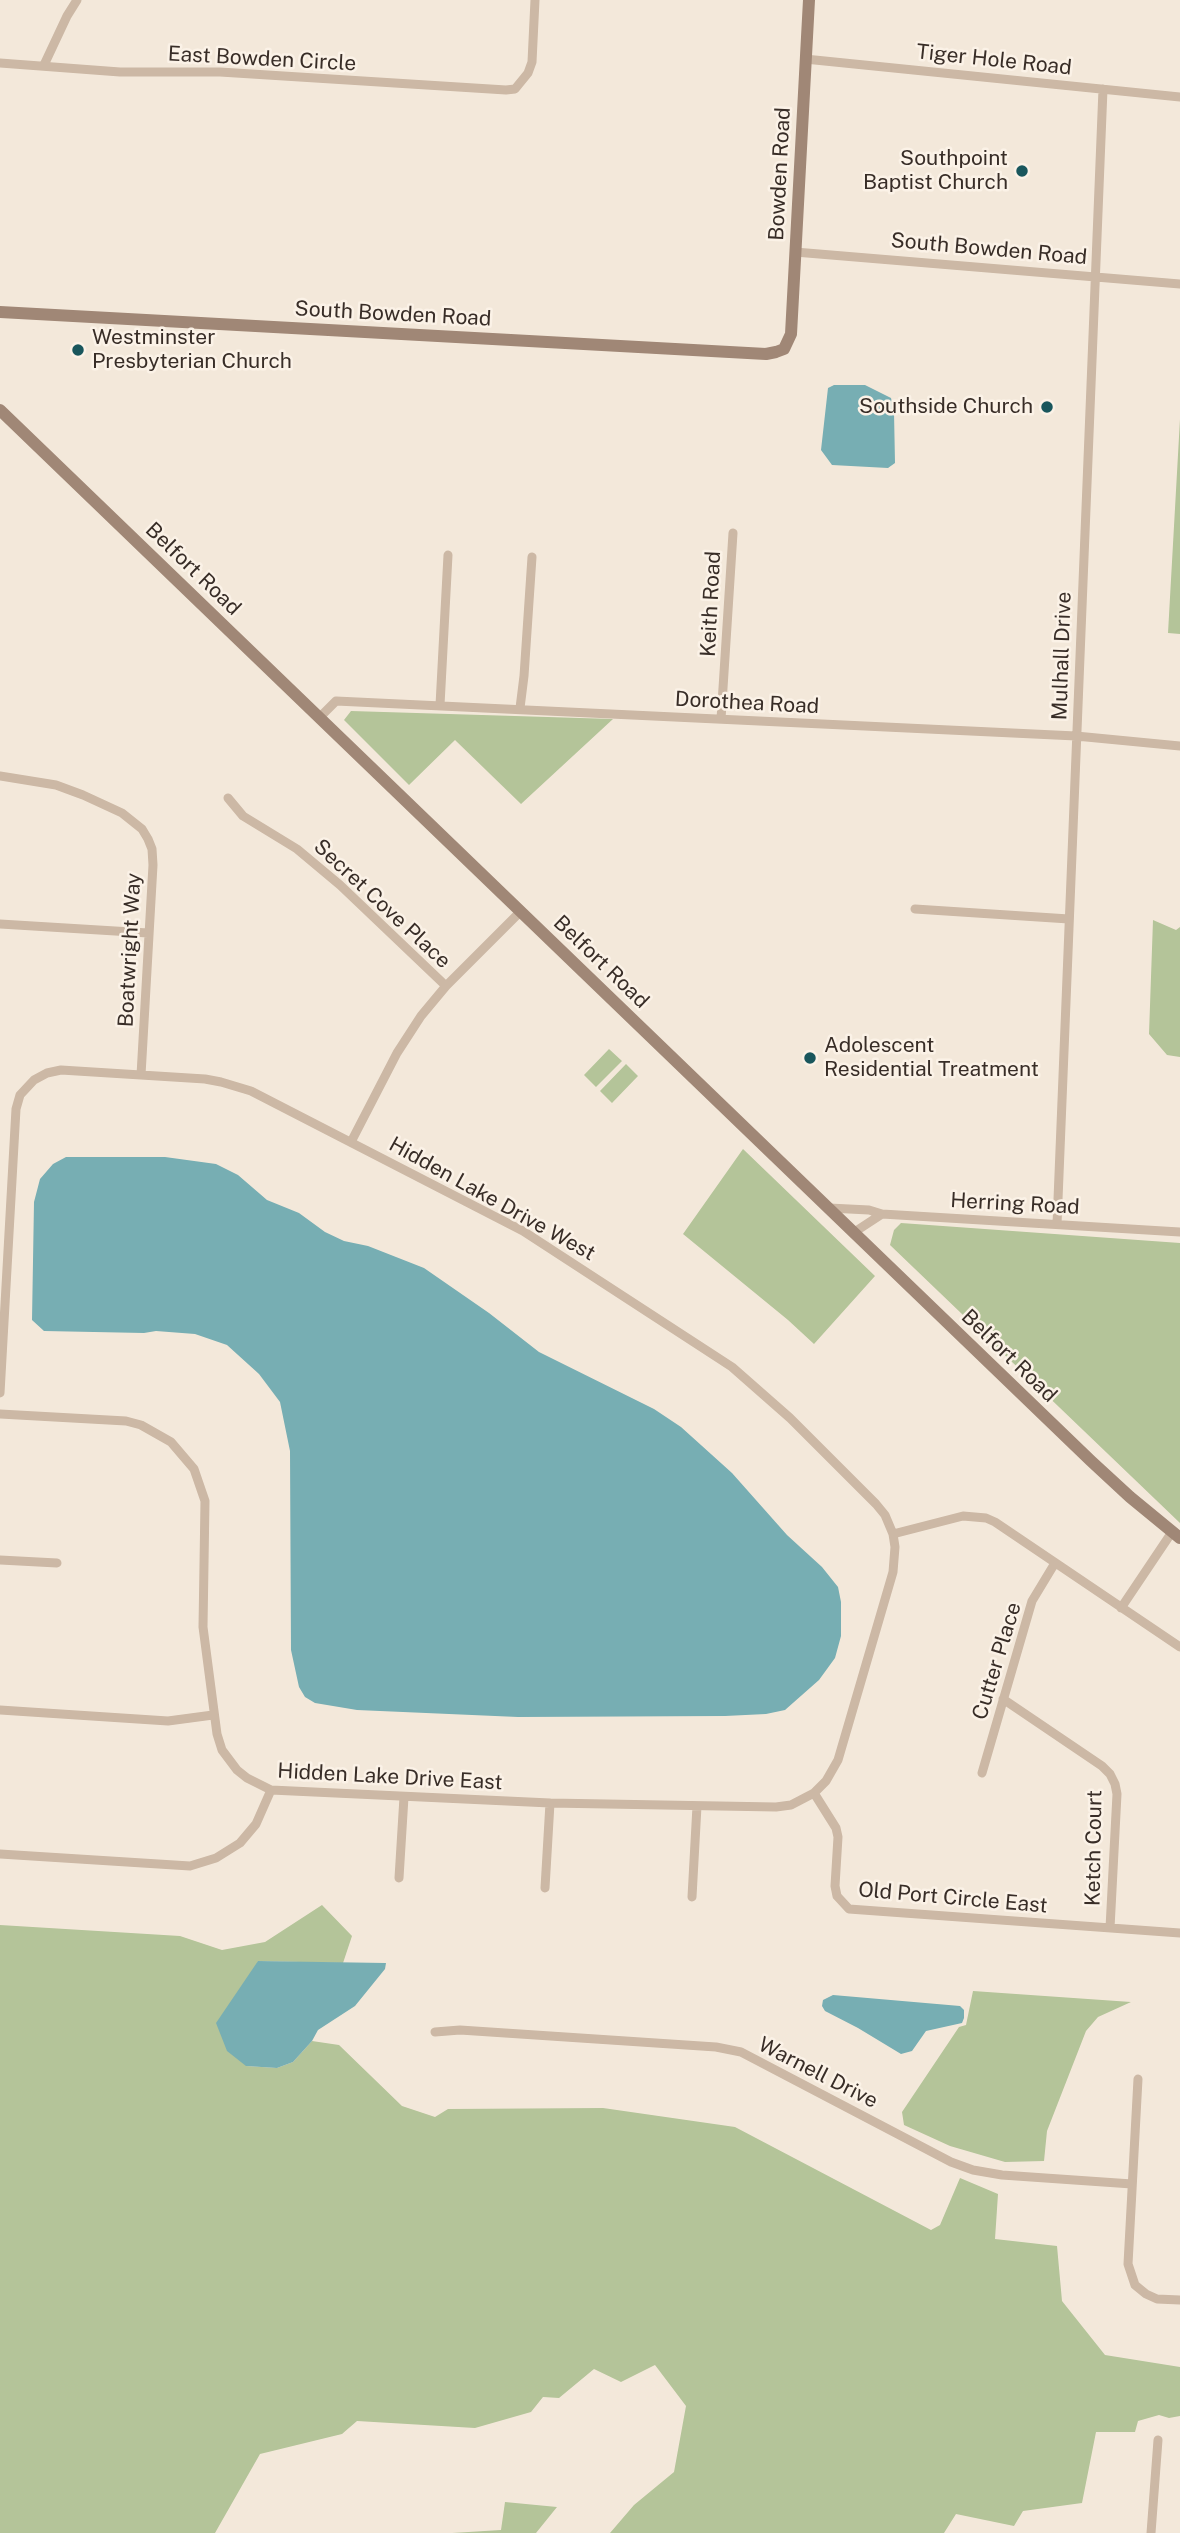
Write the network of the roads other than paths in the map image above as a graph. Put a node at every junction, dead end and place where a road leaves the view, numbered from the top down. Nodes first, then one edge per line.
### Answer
1 (77, 0) edge
2 (535, 0) edge
3 (809, 0) edge
4 (805, 59) junction
5 (0, 63) edge
6 (44, 65) junction
7 (1103, 89) junction
8 (1180, 97) edge
9 (795, 252) junction
10 (1095, 277) junction
11 (1180, 284) edge
12 (0, 312) edge
13 (784, 349) joint
14 (0, 410) edge
15 (733, 533) dead end
16 (448, 555) dead end
17 (532, 557) dead end
18 (440, 705) junction
19 (520, 708) junction
20 (319, 718) junction
21 (721, 719) junction
22 (1076, 736) junction
23 (1180, 746) edge
24 (0, 776) edge
25 (228, 798) dead end
26 (915, 909) dead end
27 (521, 911) junction
28 (1069, 919) junction
29 (0, 925) edge
30 (148, 933) junction
31 (446, 986) junction
32 (141, 1075) junction
33 (351, 1142) junction
34 (827, 1208) junction
35 (882, 1214) junction
36 (1057, 1224) junction
37 (1180, 1232) edge
38 (853, 1233) junction
39 (3, 1272) edge
40 (0, 1393) edge
41 (0, 1414) edge
42 (893, 1534) junction
43 (1176, 1535) edge
44 (0, 1560) edge
45 (57, 1563) dead end
46 (1055, 1563) junction
47 (1121, 1608) junction
48 (1180, 1647) edge
49 (1003, 1699) junction
50 (4, 1711) edge
51 (214, 1715) junction
52 (982, 1773) dead end
53 (271, 1790) junction
54 (814, 1793) junction
55 (404, 1797) junction
56 (550, 1803) junction
57 (697, 1806) junction
58 (0, 1854) edge
59 (399, 1878) dead end
60 (545, 1888) dead end
61 (692, 1897) dead end
62 (1110, 1928) junction
63 (1180, 1933) edge
64 (435, 2032) dead end
65 (1138, 2080) dead end
66 (1132, 2184) junction
67 (1180, 2300) edge
68 (1158, 2440) dead end
69 (1151, 2533) edge

1 - 6 street
2 - 6 street, East Bowden Circle
3 - 4 street, Bowden Road
4 - 7 street, Tiger Hole Road
4 - 9 street, Bowden Road
5 - 6 street, East Bowden Circle
7 - 8 street, Tiger Hole Road
7 - 10 street, Mulhall Drive
9 - 10 street, South Bowden Road
9 - 13 street, Bowden Road
10 - 11 street, South Bowden Road
10 - 22 street, Mulhall Drive
12 - 13 street, South Bowden Road
14 - 20 street, Belfort Road
15 - 21 street, Keith Road
16 - 18 street
17 - 19 street
18 - 19 street, Dorothea Road
18 - 20 street, Dorothea Road
19 - 21 street, Dorothea Road
20 - 27 street, Belfort Road
21 - 22 street, Dorothea Road
22 - 23 street, Dorothea Road
22 - 28 street, Mulhall Drive
24 - 30 street, Boatwright Way
25 - 31 street, Secret Cove Place
26 - 28 street
27 - 31 street
27 - 34 street, Belfort Road
28 - 36 street, Mulhall Drive
29 - 30 street
30 - 32 street, Boatwright Way
31 - 33 street
32 - 33 street, Hidden Lake Drive West
32 - 39 street, Hidden Lake Drive West
33 - 42 street, Hidden Lake Drive West
34 - 35 street, Herring Road
34 - 38 street, Belfort Road
35 - 36 street, Herring Road
35 - 38 street
36 - 37 street, Herring Road
38 - 43 street, Belfort Road
39 - 40 street
41 - 51 street, Hidden Lake Drive East
42 - 46 street
42 - 54 street
43 - 47 street
44 - 45 street
46 - 47 street
46 - 49 street, Cutter Place
47 - 48 street
49 - 52 street, Cutter Place
49 - 62 street, Ketch Court
50 - 51 street
51 - 53 street, Hidden Lake Drive East
53 - 55 street, Hidden Lake Drive East
53 - 58 street
54 - 57 street, Hidden Lake Drive East
54 - 62 street, Old Port Circle East
55 - 56 street, Hidden Lake Drive East
55 - 59 street
56 - 57 street, Hidden Lake Drive East
56 - 60 street
57 - 61 street
62 - 63 street, Old Port Circle East
64 - 66 street, Warnell Drive
65 - 66 street
66 - 67 street
68 - 69 street

